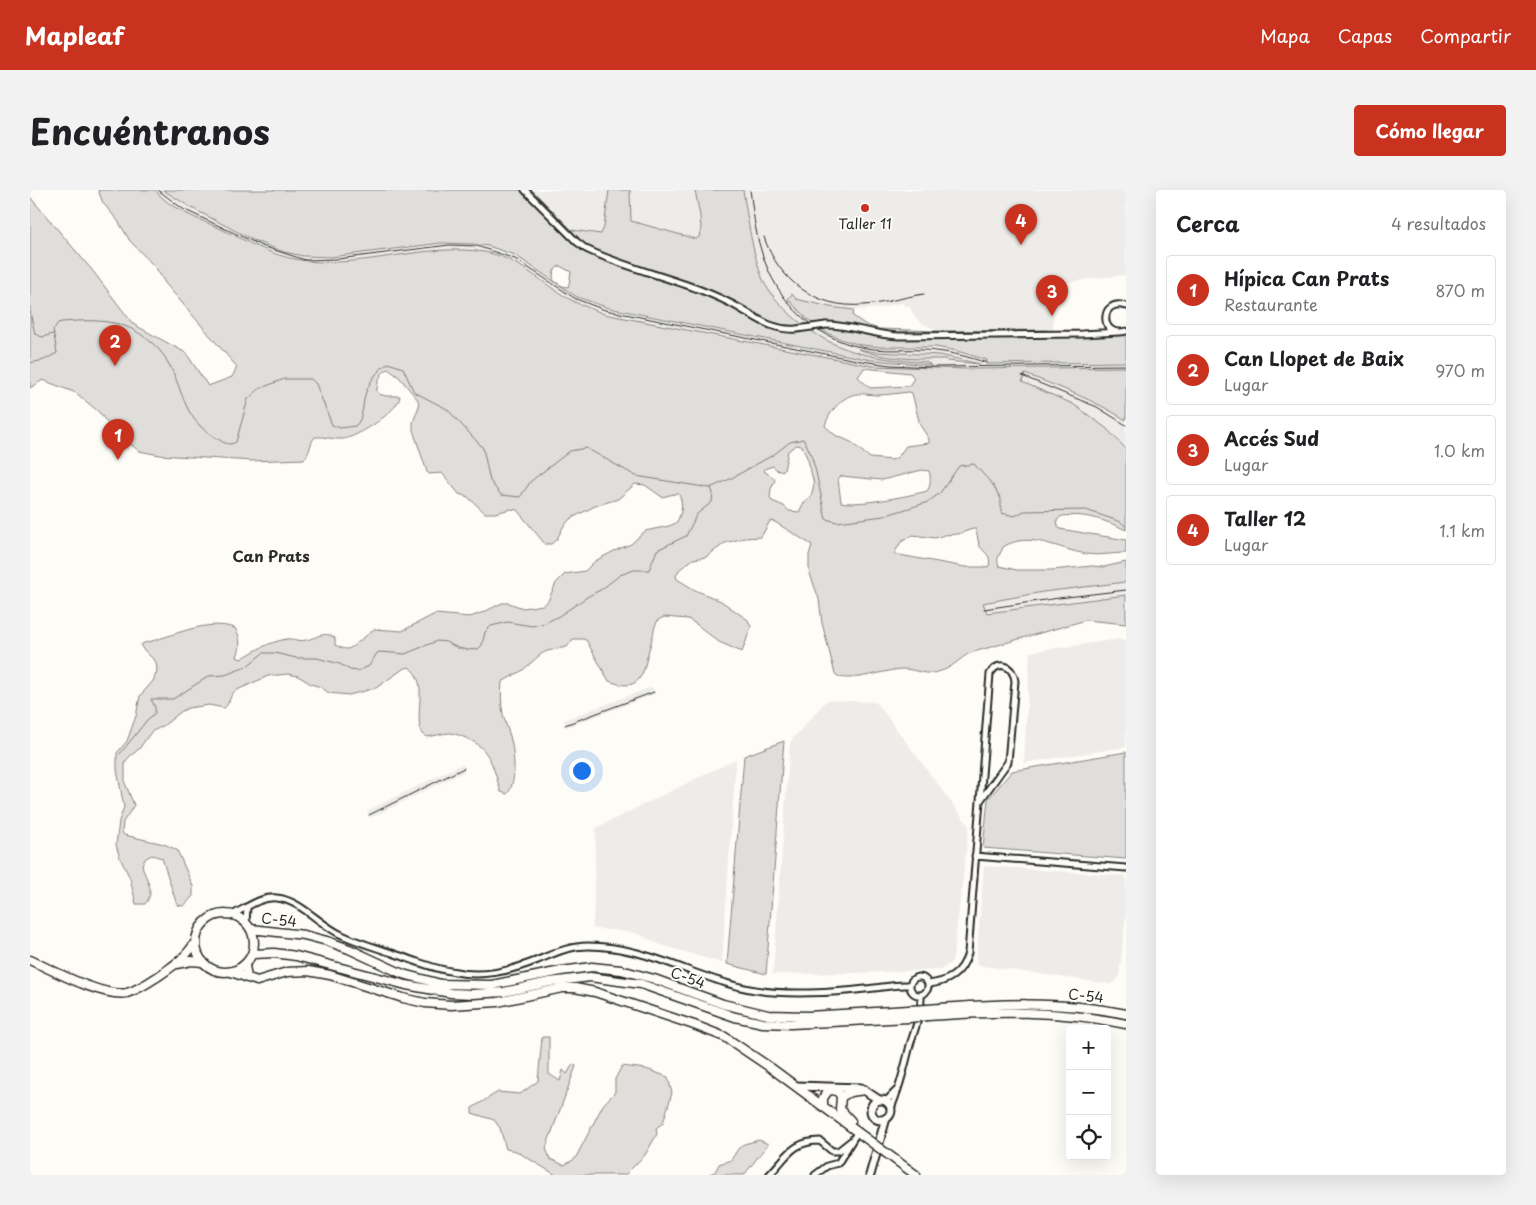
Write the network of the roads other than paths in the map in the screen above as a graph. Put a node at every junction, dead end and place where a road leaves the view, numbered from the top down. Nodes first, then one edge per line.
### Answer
1 (525, 190) edge
2 (1126, 306) edge
3 (1106, 322) junction
4 (1123, 331) edge
5 (1094, 333) junction
6 (980, 801) junction
7 (975, 856) junction
8 (1126, 868) edge
9 (247, 908) junction
10 (232, 915) junction
11 (249, 926) junction
12 (196, 941) junction
13 (253, 954) junction
14 (30, 960) edge
15 (203, 962) junction
16 (178, 964) junction
17 (245, 965) junction
18 (231, 972) junction
19 (247, 978) junction
20 (928, 984) junction
21 (910, 985) junction
22 (921, 995) junction
23 (927, 1012) junction
24 (909, 1014) junction
25 (1126, 1014) edge
26 (1107, 1020) junction
27 (1126, 1024) edge
28 (1126, 1028) edge
29 (796, 1086) junction
30 (898, 1090) junction
31 (867, 1091) junction
32 (841, 1097) junction
33 (882, 1100) junction
34 (823, 1105) junction
35 (872, 1105) junction
36 (891, 1108) junction
37 (886, 1118) junction
38 (878, 1120) junction
39 (857, 1130) junction
40 (882, 1133) junction
41 (852, 1140) junction
42 (769, 1175) edge
43 (814, 1175) edge
44 (870, 1175) edge
45 (916, 1175) edge

1 - 5 street, bridge
2 - 3 street
3 - 4 street
3 - 5 street
4 - 5 street
6 - 6 street
6 - 7 street
7 - 8 street
7 - 20 street
9 - 10 street
9 - 11 street
9 - 21 street
10 - 11 main road
10 - 12 main road
11 - 13 main road
11 - 24 main road, C-54 / C-54
12 - 15 main road
12 - 16 main road
13 - 17 main road
13 - 24 main road, C-54 / C-54
14 - 16 main road
15 - 16 main road
15 - 18 main road
17 - 18 main road
17 - 19 main road
18 - 19 main road
19 - 29 main road
20 - 21 street
20 - 22 street
21 - 22 street
22 - 30 street
23 - 24 main road, C-54 / C-54, bridge
23 - 25 main road, C-54 / C-54
23 - 26 main road, C-54
26 - 27 main road, C-54
26 - 28 main road
29 - 31 main road
29 - 34 main road
30 - 33 street
30 - 36 street
31 - 32 main road
31 - 33 main road
31 - 35 main road
32 - 34 main road
32 - 39 main road
33 - 35 main road
33 - 36 main road
34 - 39 main road
35 - 38 main road
36 - 37 main road
37 - 38 main road
37 - 40 main road
38 - 40 main road
39 - 41 street
39 - 45 main road, bridge
40 - 44 main road
41 - 42 street
41 - 43 street

